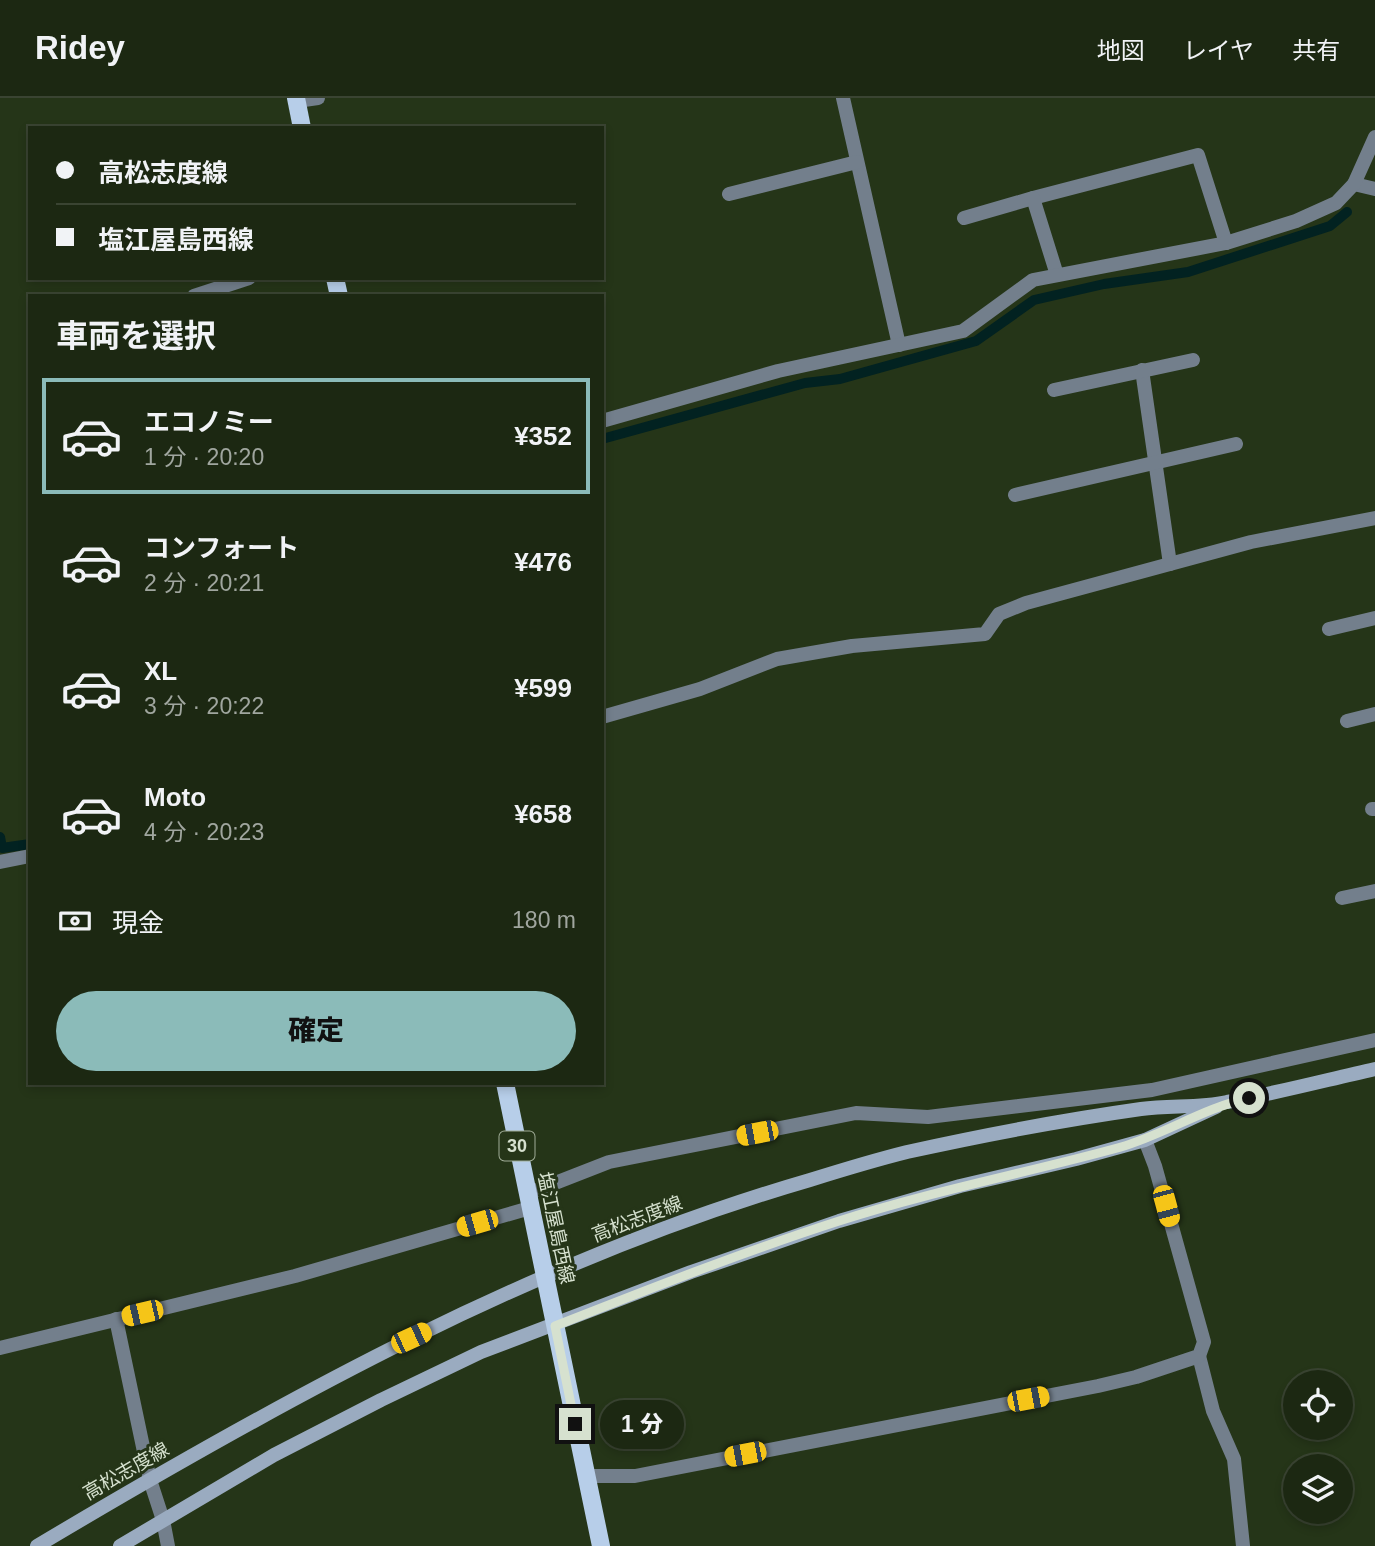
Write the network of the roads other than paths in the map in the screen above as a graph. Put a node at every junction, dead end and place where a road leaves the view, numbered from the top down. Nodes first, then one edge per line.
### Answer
1 (318, 98) edge
2 (844, 98) edge
3 (296, 100) edge
4 (302, 126) edge
5 (1375, 137) edge
6 (857, 162) junction
7 (1354, 184) junction
8 (1375, 189) edge
9 (729, 194) dead end
10 (1033, 198) junction
11 (964, 218) dead end
12 (1226, 243) junction
13 (1057, 275) junction
14 (243, 280) edge
15 (200, 294) edge
16 (900, 345) junction
17 (1193, 360) dead end
18 (1142, 370) junction
19 (1054, 390) dead end
20 (604, 420) edge
21 (1236, 444) dead end
22 (1156, 464) junction
23 (1015, 495) dead end
24 (1375, 517) edge
25 (1170, 564) junction
26 (1375, 618) edge
27 (1329, 629) dead end
28 (1375, 714) edge
29 (604, 717) edge
30 (1347, 720) dead end
31 (28, 856) edge
32 (0, 862) edge
33 (1375, 891) edge
34 (1342, 898) dead end
35 (1375, 1040) edge
36 (1375, 1069) edge
37 (505, 1085) edge
38 (1224, 1103) junction
39 (1145, 1140) junction
40 (528, 1201) junction
41 (545, 1275) junction
42 (116, 1319) junction
43 (555, 1326) junction
44 (0, 1348) edge
45 (1199, 1356) junction
46 (586, 1476) junction
47 (150, 1480) junction
48 (163, 1520) junction
49 (37, 1546) edge
50 (120, 1546) edge
51 (168, 1546) edge
52 (601, 1546) edge
53 (1243, 1546) edge

1 - 3 street
2 - 6 street
3 - 4 main road
5 - 7 street
6 - 9 street
6 - 16 street
7 - 8 street
7 - 12 street
10 - 11 street
10 - 12 street
10 - 13 street
12 - 13 street
13 - 16 street
14 - 15 street
16 - 20 street
17 - 18 street
18 - 19 street
18 - 22 street
21 - 22 street
22 - 23 street
22 - 25 street
24 - 25 street
25 - 29 street
26 - 27 street
28 - 30 street
31 - 32 street
33 - 34 street
35 - 40 street
36 - 38 main road, 高松志度線
37 - 40 main road, 塩江屋島西線 / 30
38 - 39 main road, 高松志度線
38 - 41 main road, 高松志度線
39 - 43 main road, 高松志度線
39 - 45 street
40 - 41 main road, 塩江屋島西線 / 30
40 - 42 street
41 - 43 main road, 塩江屋島西線 / 30
41 - 47 main road, 高松志度線
42 - 44 street
42 - 47 street
43 - 46 main road, 塩江屋島西線 / 30
43 - 48 main road, 高松志度線
45 - 46 street
45 - 53 street
46 - 52 main road, 塩江屋島西線 / 30
47 - 48 street
47 - 49 main road, 高松志度線
48 - 50 main road, 高松志度線
48 - 51 street

